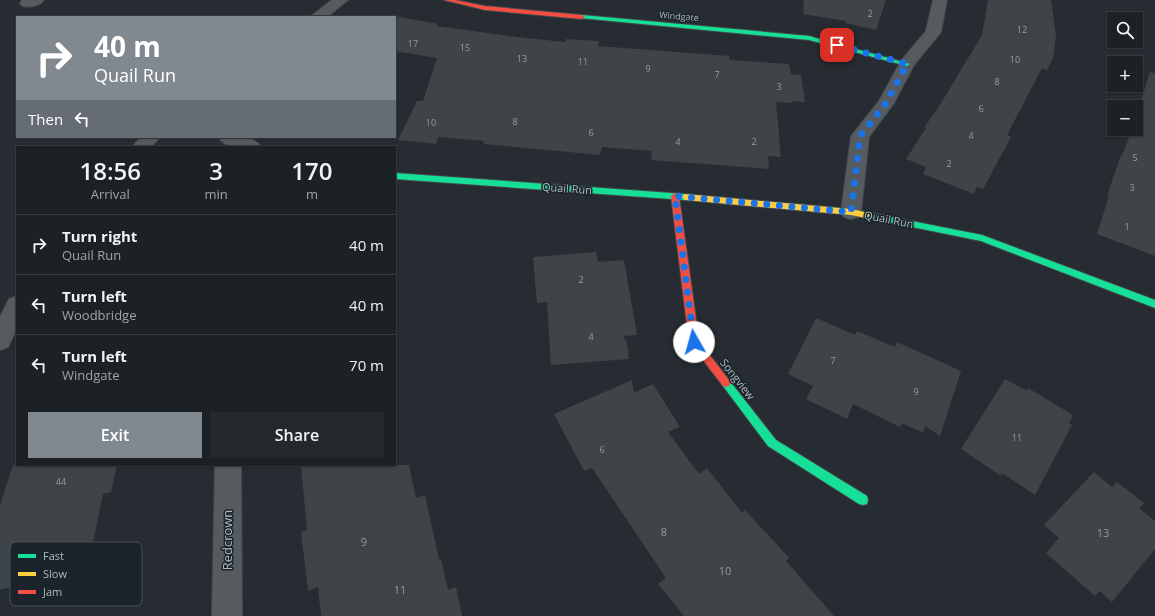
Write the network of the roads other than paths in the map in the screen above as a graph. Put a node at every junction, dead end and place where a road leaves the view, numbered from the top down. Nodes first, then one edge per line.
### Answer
1 (341, 0) edge
2 (447, 0) edge
3 (940, 0) edge
4 (318, 16) edge
5 (907, 64) junction
6 (150, 138) edge
7 (230, 138) edge
8 (142, 146) edge
9 (250, 146) edge
10 (396, 176) edge
11 (675, 196) junction
12 (851, 212) junction
13 (1155, 304) edge
14 (16, 307) edge
15 (0, 340) edge
16 (228, 466) edge
17 (863, 500) dead end
18 (227, 616) edge

1 - 4 street
2 - 5 street, Windgate
3 - 5 street
5 - 12 street
6 - 8 street
7 - 9 street
10 - 11 street, Quail Run
11 - 12 street, Quail Run
11 - 17 street, Songview
12 - 13 street, Quail Run
14 - 15 street
16 - 18 street, Redcrown

